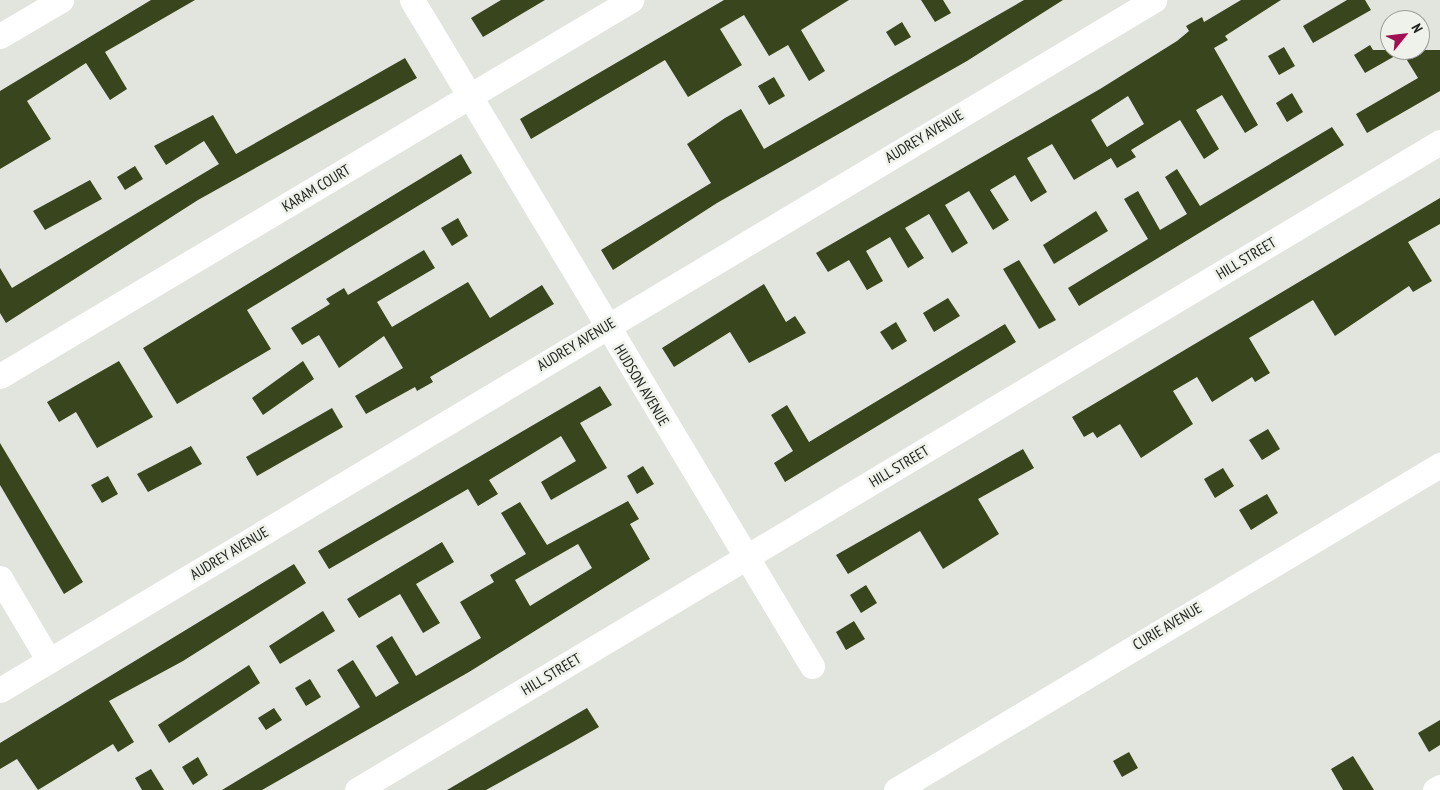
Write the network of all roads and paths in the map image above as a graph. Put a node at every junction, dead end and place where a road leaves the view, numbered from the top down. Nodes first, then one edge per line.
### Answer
1 (61, 0) edge
2 (412, 0) edge
3 (631, 0) edge
4 (1154, 0) edge
5 (0, 36) edge
6 (470, 96) junction
7 (1440, 142) edge
8 (606, 326) junction
9 (0, 376) edge
10 (1440, 465) edge
11 (745, 557) junction
12 (0, 578) edge
13 (50, 661) junction
14 (812, 666) dead end
15 (0, 690) edge
16 (1440, 787) edge
17 (357, 790) edge
18 (896, 790) edge
19 (1435, 790) edge

1 - 5 street
2 - 6 street, HUDSON AVENUE
3 - 6 street, KARAM COURT
4 - 8 street, AUDREY AVENUE
6 - 8 street, HUDSON AVENUE
6 - 9 street, KARAM COURT
7 - 11 street, HILL STREET
8 - 11 street, HUDSON AVENUE
8 - 13 street, AUDREY AVENUE
10 - 18 street, CURIE AVENUE
11 - 14 street, HUDSON AVENUE
11 - 17 street, HILL STREET
12 - 13 street
13 - 15 street, AUDREY AVENUE
16 - 19 street

